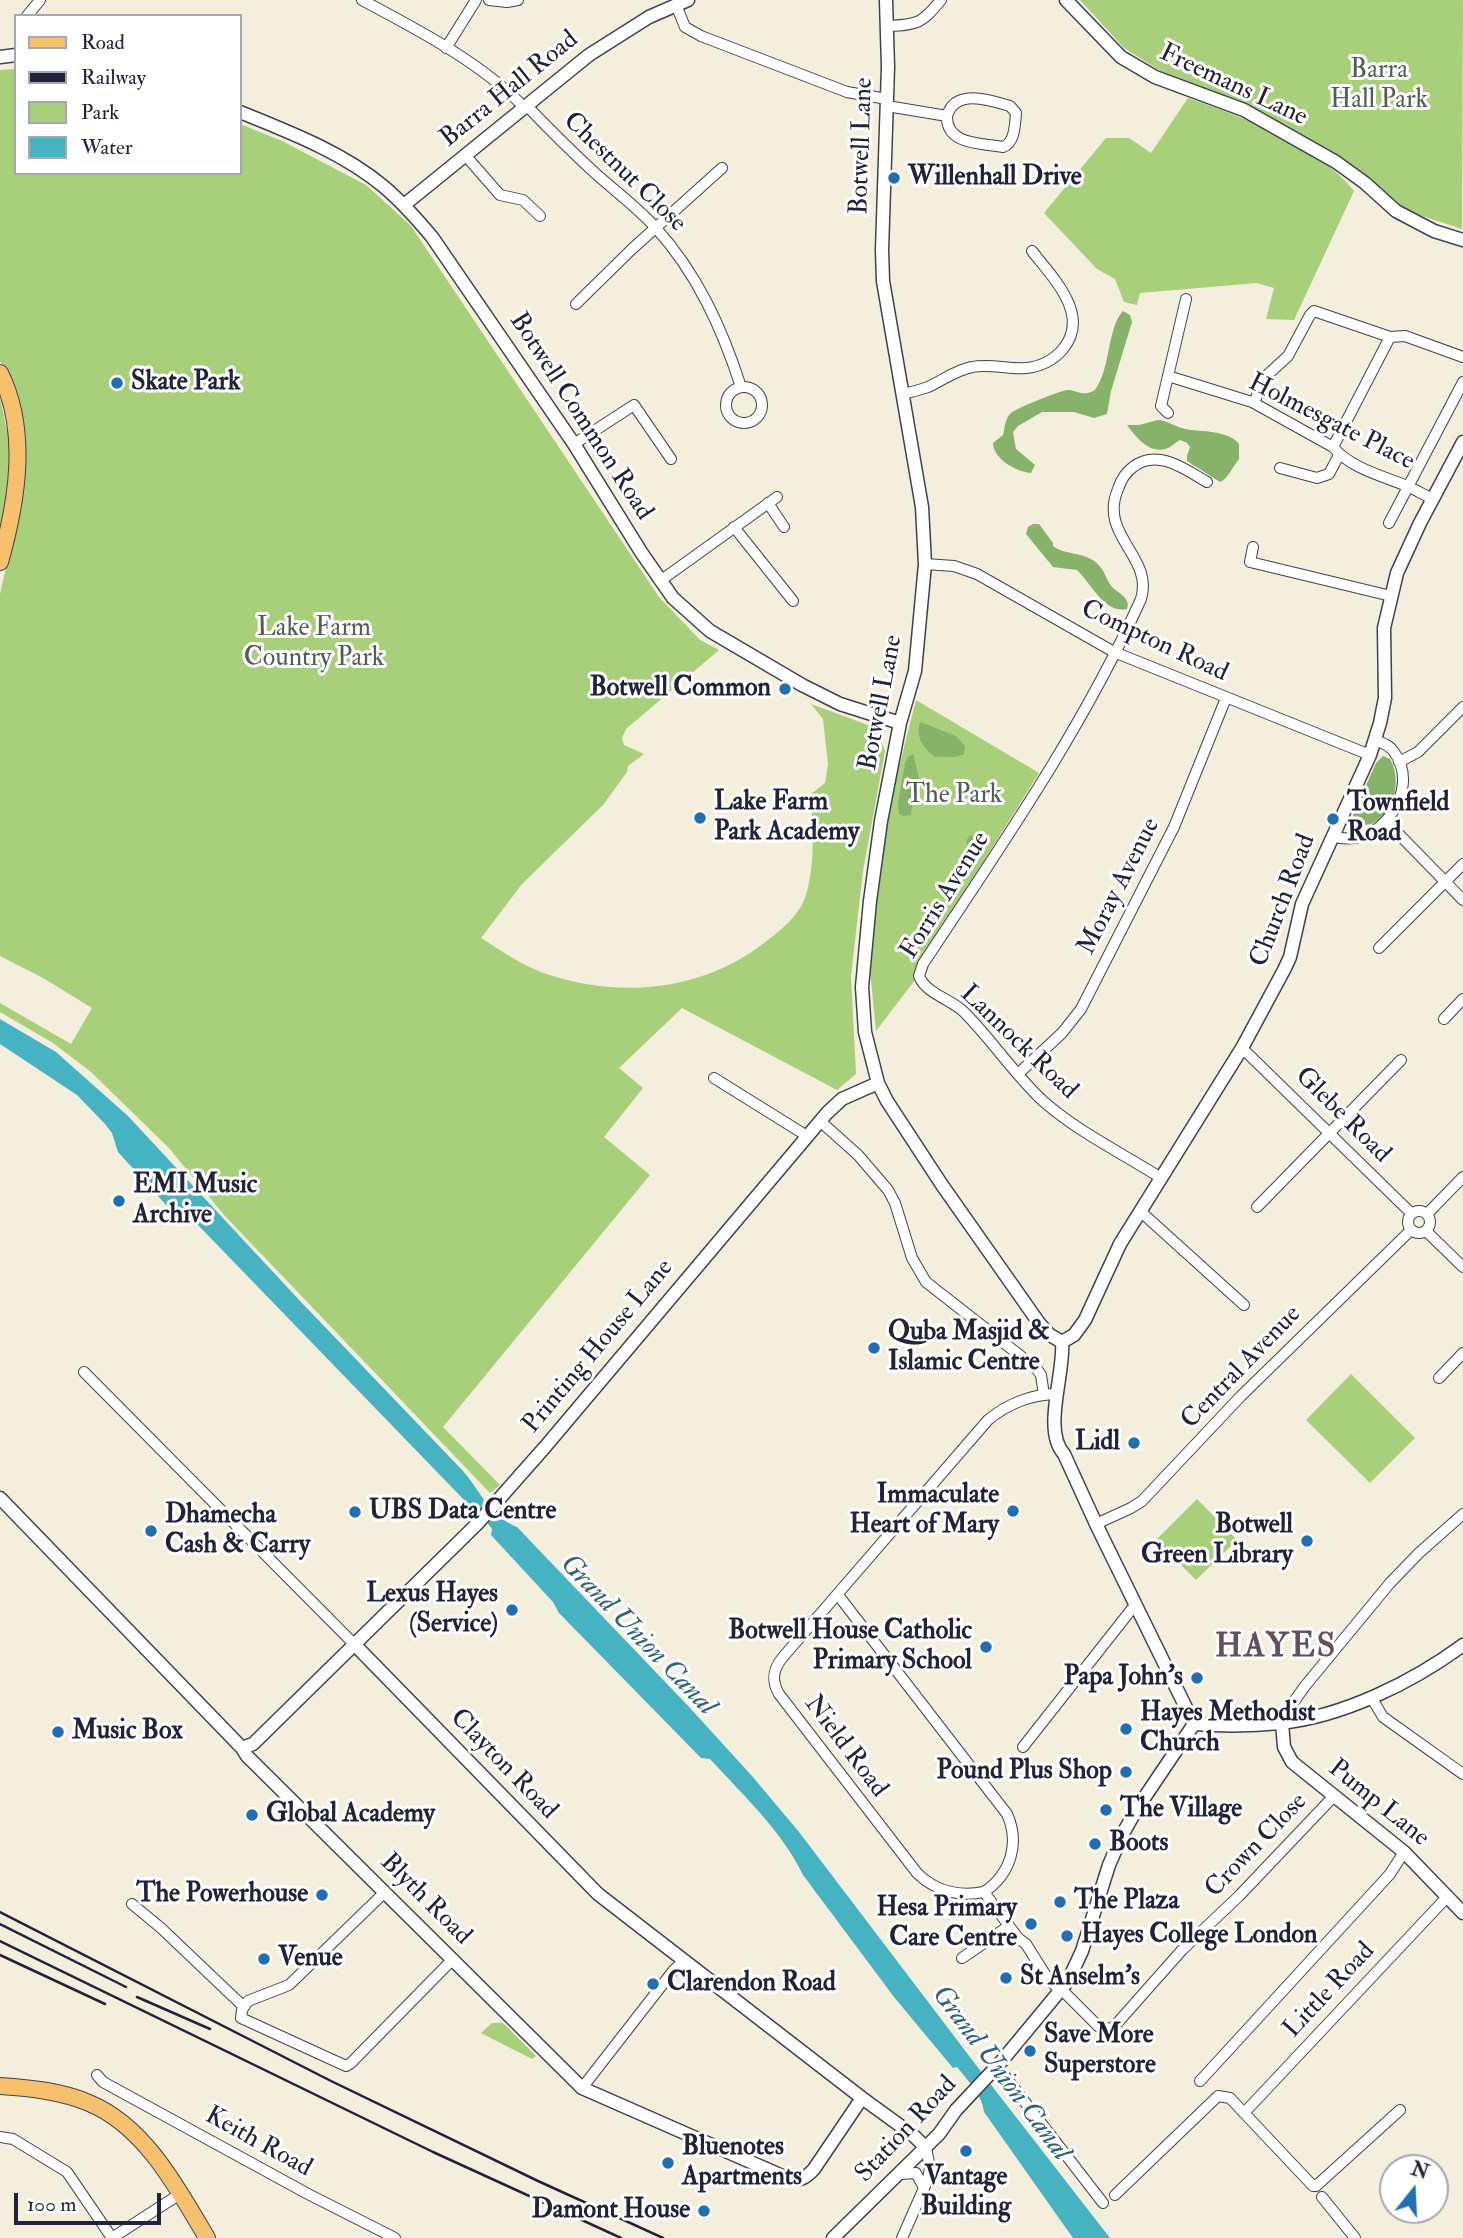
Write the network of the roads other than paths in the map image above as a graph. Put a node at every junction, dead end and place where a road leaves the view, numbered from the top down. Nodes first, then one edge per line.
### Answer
1 (40, 0) edge
2 (362, 0) edge
3 (475, 0) edge
4 (489, 0) edge
5 (518, 0) edge
6 (886, 0) edge
7 (940, 0) edge
8 (1066, 0) edge
9 (682, 3) edge
10 (29, 14) edge
11 (888, 26) junction
12 (446, 48) junction
13 (887, 102) junction
14 (525, 106) junction
15 (242, 113) edge
16 (947, 116) junction
17 (465, 155) junction
18 (722, 168) dead end
19 (404, 205) junction
20 (540, 216) dead end
21 (656, 228) junction
22 (1463, 240) edge
23 (1032, 251) dead end
24 (1186, 299) dead end
25 (576, 304) dead end
26 (1390, 337) junction
27 (1463, 357) edge
28 (0, 373) edge
29 (1168, 376) junction
30 (1463, 382) edge
31 (741, 387) dead end
32 (902, 394) junction
33 (1254, 403) junction
34 (1168, 413) dead end
35 (1463, 442) edge
36 (574, 444) junction
37 (1336, 451) junction
38 (671, 459) dead end
39 (1280, 468) dead end
40 (1206, 482) dead end
41 (1408, 486) junction
42 (1433, 499) junction
43 (1389, 523) dead end
44 (734, 527) junction
45 (784, 527) dead end
46 (1253, 547) dead end
47 (0, 562) edge
48 (925, 564) junction
49 (660, 580) junction
50 (1391, 596) junction
51 (793, 601) dead end
52 (1114, 652) junction
53 (1226, 698) junction
54 (1463, 707) edge
55 (901, 723) junction
56 (1376, 740) junction
57 (1370, 755) junction
58 (1399, 762) junction
59 (1387, 822) junction
60 (1332, 836) junction
61 (1463, 864) edge
62 (1445, 881) junction
63 (1463, 900) edge
64 (1379, 948) dead end
65 (920, 980) joint
66 (1463, 999) edge
67 (1444, 1019) dead end
68 (1241, 1048) junction
69 (1401, 1060) dead end
70 (1018, 1074) junction
71 (714, 1078) dead end
72 (878, 1083) junction
73 (820, 1121) junction
74 (1330, 1134) junction
75 (807, 1136) junction
76 (1160, 1178) junction
77 (1463, 1178) edge
78 (1257, 1207) dead end
79 (1140, 1211) junction
80 (1412, 1214) junction
81 (1427, 1214) junction
82 (1411, 1230) junction
83 (1426, 1231) junction
84 (1463, 1267) edge
85 (1244, 1304) dead end
86 (1062, 1342) junction
87 (1463, 1353) edge
88 (84, 1372) dead end
89 (1438, 1377) dead end
90 (1051, 1394) junction
91 (0, 1497) edge
92 (1463, 1514) edge
93 (1096, 1524) junction
94 (838, 1595) junction
95 (1137, 1606) junction
96 (355, 1645) junction
97 (1463, 1645) edge
98 (1371, 1697) junction
99 (1282, 1723) junction
100 (1194, 1724) junction
101 (1023, 1747) dead end
102 (242, 1748) junction
103 (1463, 1774) edge
104 (1334, 1796) junction
105 (1404, 1852) junction
106 (385, 1892) junction
107 (984, 1892) junction
108 (1447, 1897) junction
109 (132, 1904) dead end
110 (1463, 1913) edge
111 (1009, 1926) junction
112 (962, 1958) dead end
113 (453, 1959) junction
114 (684, 1961) junction
115 (1060, 1990) junction
116 (244, 2007) junction
117 (993, 2070) junction
118 (1200, 2081) dead end
119 (99, 2082) dead end
120 (0, 2086) edge
121 (582, 2088) junction
122 (862, 2098) junction
123 (1400, 2110) dead end
124 (1244, 2113) junction
125 (0, 2137) edge
126 (926, 2148) junction
127 (901, 2174) junction
128 (924, 2188) junction
129 (180, 2194) junction
130 (1115, 2195) dead end
131 (1322, 2197) dead end
132 (1102, 2203) dead end
133 (834, 2237) edge
134 (112, 2238) edge
135 (207, 2238) edge
136 (395, 2238) edge
137 (902, 2238) edge
138 (1355, 2238) edge

1 - 10 street
2 - 12 street, Chestnut Close
3 - 12 street
4 - 5 street
6 - 11 street, Botwell Lane
7 - 11 street
8 - 22 street, Freemans Lane
9 - 13 street
9 - 14 street, Barra Hall Road
11 - 13 street, Botwell Lane
12 - 14 street, Chestnut Close
13 - 16 street
13 - 32 street, Botwell Lane
14 - 17 street, Barra Hall Road
14 - 21 street, Chestnut Close
15 - 19 street, Botwell Common Road
16 - 16 street
17 - 19 street, Barra Hall Road
17 - 20 street
18 - 21 street
19 - 36 street, Botwell Common Road
21 - 25 street
21 - 31 street, Chestnut Close
23 - 32 street
24 - 29 street
26 - 27 street
26 - 33 street
26 - 37 street
28 - 47 main road
29 - 33 street, Holmesgate Place
29 - 34 street
30 - 41 street
32 - 48 street, Botwell Lane
33 - 37 street, Holmesgate Place
35 - 42 street, Church Road
36 - 38 street
36 - 49 street, Botwell Common Road
37 - 39 street
37 - 41 street, Holmesgate Place
40 - 52 street, Forris Avenue
41 - 42 street, Holmesgate Place
41 - 43 street
42 - 50 street, Church Road
44 - 45 street
44 - 49 street
44 - 51 street
46 - 50 street
48 - 52 street, Compton Road
48 - 55 street, Botwell Lane
49 - 55 street, Botwell Common Road
50 - 56 street, Church Road
52 - 53 street, Compton Road
52 - 65 street, Forris Avenue
53 - 57 street, Compton Road
53 - 70 street, Moray Avenue
54 - 58 street
55 - 72 street, Botwell Lane
56 - 57 street, Church Road
56 - 58 street
57 - 60 street, Church Road
58 - 59 street
59 - 60 street
59 - 62 street
60 - 68 street, Church Road
61 - 62 street
62 - 63 street
62 - 64 street
65 - 70 street, Lannock Road
66 - 67 street
68 - 74 street, Glebe Road
68 - 76 street, Church Road
69 - 74 street
70 - 76 street, Lannock Road
71 - 75 street
72 - 73 street, Printing House Lane
72 - 86 street, Botwell Lane
73 - 75 street, Printing House Lane
73 - 90 street
74 - 78 street
74 - 80 street, Glebe Road
75 - 96 street, Printing House Lane
76 - 79 street, Church Road
77 - 81 street
79 - 85 street
79 - 86 street, Church Road
80 - 81 street
80 - 82 street
81 - 83 street
82 - 83 street
82 - 93 street, Central Avenue
83 - 84 street
86 - 90 street
87 - 89 street
88 - 96 street, Clayton Road
90 - 93 street
90 - 94 street, Nield Road
91 - 102 street, Blyth Road
92 - 99 street
93 - 95 street
94 - 107 street
94 - 107 street, Nield Road
95 - 100 street
95 - 101 street
96 - 102 street, Printing House Lane
96 - 114 street, Clayton Road
97 - 98 street
98 - 99 street
98 - 103 street
99 - 100 street
99 - 104 street, Pump Lane
100 - 115 street, Station Road
102 - 106 street, Blyth Road
104 - 105 street, Pump Lane
104 - 115 street, Crown Close
105 - 108 street, Pump Lane
105 - 118 street
106 - 113 street, Blyth Road
106 - 116 street
107 - 111 street
108 - 110 street, Pump Lane
108 - 124 street, Little Road
109 - 116 street
111 - 112 street
111 - 115 street
113 - 116 street
113 - 121 street, Blyth Road
114 - 121 street
114 - 122 street, Clayton Road
115 - 117 street, Station Road
117 - 126 street, Station Road
117 - 132 street
119 - 136 street, Keith Road
120 - 129 main road
121 - 122 street, Blyth Road
122 - 126 street, Clayton Road
123 - 124 street
124 - 130 street
125 - 134 street
126 - 127 street, Station Road
126 - 128 street
127 - 128 street
127 - 133 street, Station Road
128 - 137 street
129 - 134 street
129 - 135 main road
131 - 138 street

